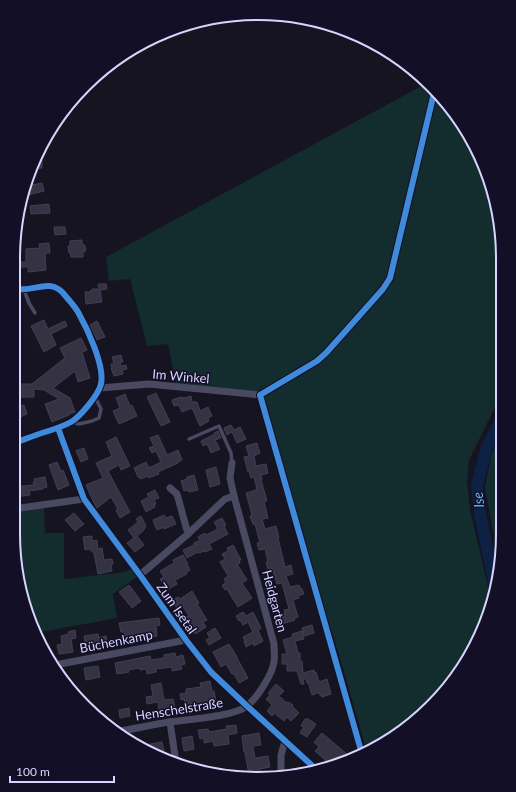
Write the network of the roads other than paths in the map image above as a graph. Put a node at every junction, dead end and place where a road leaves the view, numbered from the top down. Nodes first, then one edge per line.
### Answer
1 (20, 290) edge
2 (20, 291) edge
3 (35, 313) dead end
4 (100, 388) junction
5 (260, 395) dead end
6 (95, 397) junction
7 (72, 422) junction
8 (58, 428) junction
9 (189, 439) dead end
10 (20, 441) edge
11 (232, 463) joint
12 (170, 488) dead end
13 (234, 496) junction
14 (84, 499) junction
15 (20, 508) edge
16 (188, 534) junction
17 (140, 575) junction
18 (186, 640) junction
19 (59, 664) edge
20 (247, 706) junction
21 (170, 722) junction
22 (124, 730) edge
23 (285, 741) junction
24 (175, 757) edge
25 (312, 766) edge
26 (280, 771) edge

1 - 4 street
2 - 3 lane
4 - 5 street, Im Winkel
4 - 6 street
6 - 7 street
6 - 7 lane
7 - 8 street
8 - 10 street
8 - 14 street, Zum Isetal
9 - 11 lane
11 - 13 street, Heidgarten
12 - 16 street
13 - 16 street
13 - 20 street, Heidgarten
14 - 15 street
14 - 17 street, Zum Isetal
16 - 17 street
17 - 18 street, Zum Isetal
18 - 19 street, Büchenkamp
18 - 20 street, Zum Isetal
20 - 21 street, Henschelstraße
20 - 23 street, Zum Isetal
21 - 22 street, Henschelstraße
21 - 24 street
23 - 25 street, Zum Isetal
23 - 26 street

